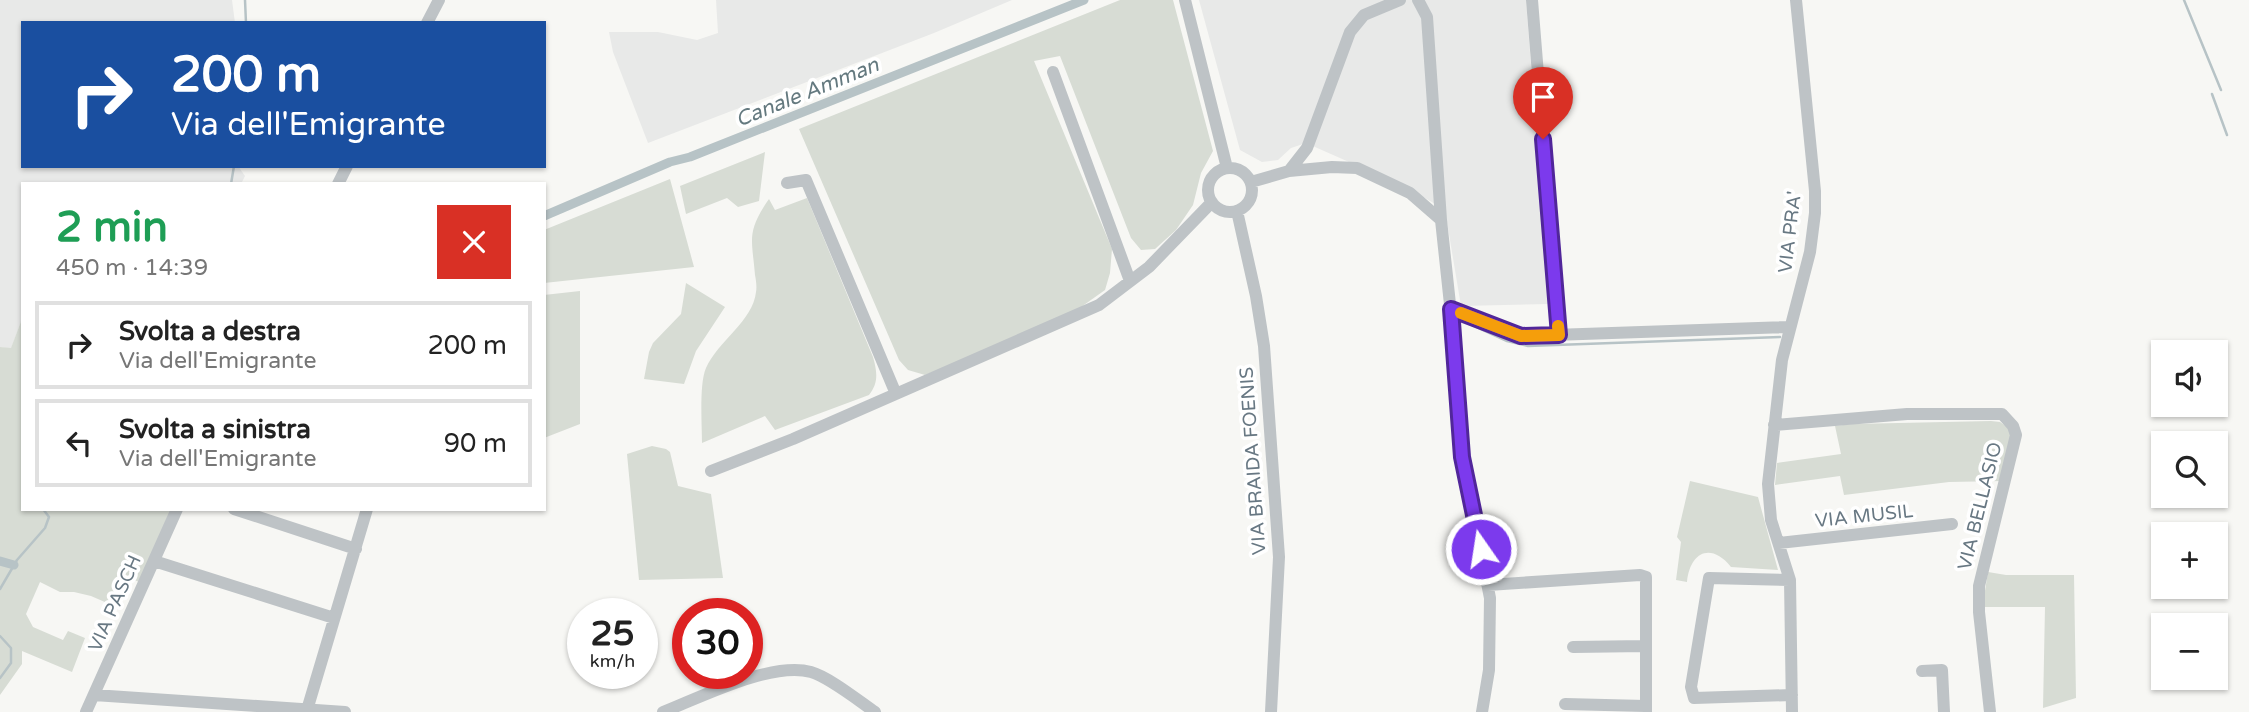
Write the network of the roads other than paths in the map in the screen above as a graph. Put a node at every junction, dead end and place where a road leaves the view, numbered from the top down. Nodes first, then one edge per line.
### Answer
1 (439, 0) edge
2 (1185, 0) edge
3 (1400, 0) edge
4 (1418, 0) edge
5 (1532, 0) edge
6 (1796, 0) edge
7 (428, 21) edge
8 (1053, 72) dead end
9 (1227, 168) junction
10 (1289, 171) junction
11 (1251, 182) junction
12 (787, 183) dead end
13 (1212, 202) junction
14 (1237, 211) junction
15 (1441, 220) junction
16 (1130, 281) junction
17 (1451, 309) junction
18 (1789, 327) junction
19 (1559, 335) junction
20 (896, 394) junction
21 (1774, 425) junction
22 (711, 471) dead end
23 (176, 511) edge
24 (240, 511) edge
25 (366, 511) edge
26 (1952, 524) dead end
27 (1779, 543) junction
28 (356, 549) junction
29 (154, 561) junction
30 (1790, 580) junction
31 (1488, 585) junction
32 (334, 618) junction
33 (1645, 646) junction
34 (1573, 647) dead end
35 (1922, 671) dead end
36 (93, 695) junction
37 (1791, 695) junction
38 (1565, 705) dead end
39 (1646, 709) edge
40 (307, 710) junction
41 (86, 712) edge
42 (345, 712) edge
43 (663, 712) edge
44 (875, 712) edge
45 (1272, 712) edge
46 (1482, 712) edge
47 (1792, 712) edge
48 (1944, 712) edge
49 (1990, 712) edge

1 - 7 street
2 - 9 street
3 - 10 street
4 - 15 street
5 - 19 street
6 - 18 street, VIA PRA'
8 - 16 street
9 - 11 street
9 - 13 street
10 - 11 street
10 - 15 street
11 - 14 street
12 - 20 street
13 - 14 street
13 - 16 street
14 - 45 street, VIA BRAIDA FOENIS
15 - 17 street
16 - 20 street
17 - 19 street
17 - 31 street
18 - 19 street
18 - 21 street, VIA PRA'
20 - 22 street
21 - 27 street
21 - 49 street, VIA BELLASIO
23 - 29 street, VIA PASCH
24 - 28 street
25 - 28 street
26 - 27 street, VIA MUSIL
27 - 30 street
28 - 32 street
29 - 32 street
29 - 36 street, VIA PASCH
30 - 37 street
30 - 37 street
31 - 33 street
31 - 46 street
32 - 40 street
33 - 34 street
33 - 39 street
35 - 48 street
36 - 40 street
36 - 41 street, VIA PASCH
37 - 47 street
38 - 39 street
40 - 42 street
43 - 44 street

